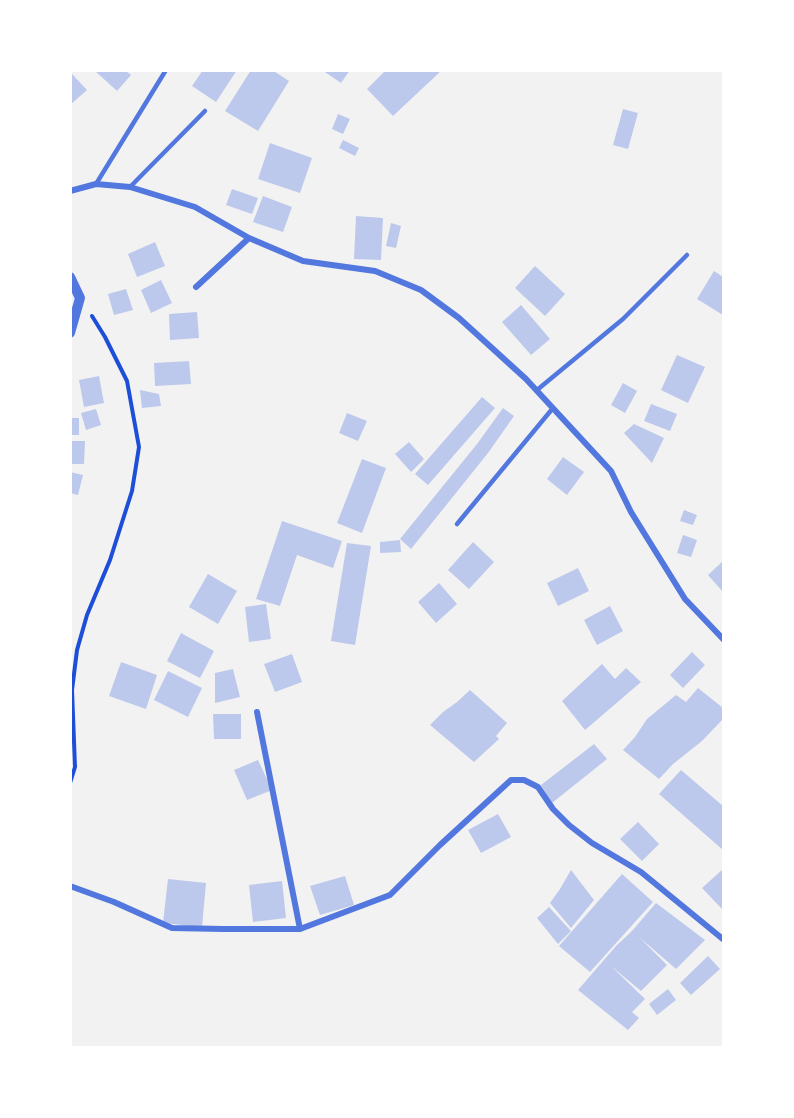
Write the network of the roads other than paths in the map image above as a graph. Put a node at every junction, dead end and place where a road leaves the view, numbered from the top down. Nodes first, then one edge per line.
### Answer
1 (166, 70) edge
2 (206, 111) dead end
3 (96, 184) junction
4 (130, 188) junction
5 (70, 191) edge
6 (249, 238) junction
7 (687, 255) dead end
8 (70, 277) edge
9 (196, 287) dead end
10 (70, 333) edge
11 (537, 390) junction
12 (554, 408) junction
13 (457, 524) dead end
14 (723, 640) edge
15 (257, 712) dead end
16 (70, 886) edge
17 (300, 929) junction
18 (723, 940) edge

1 - 3 lane
2 - 4 lane
3 - 4 street
3 - 5 street
4 - 6 street
6 - 9 street
6 - 11 street
7 - 11 lane
8 - 10 street
11 - 12 street
12 - 13 lane
12 - 14 street
15 - 17 street
16 - 17 street
17 - 18 street

